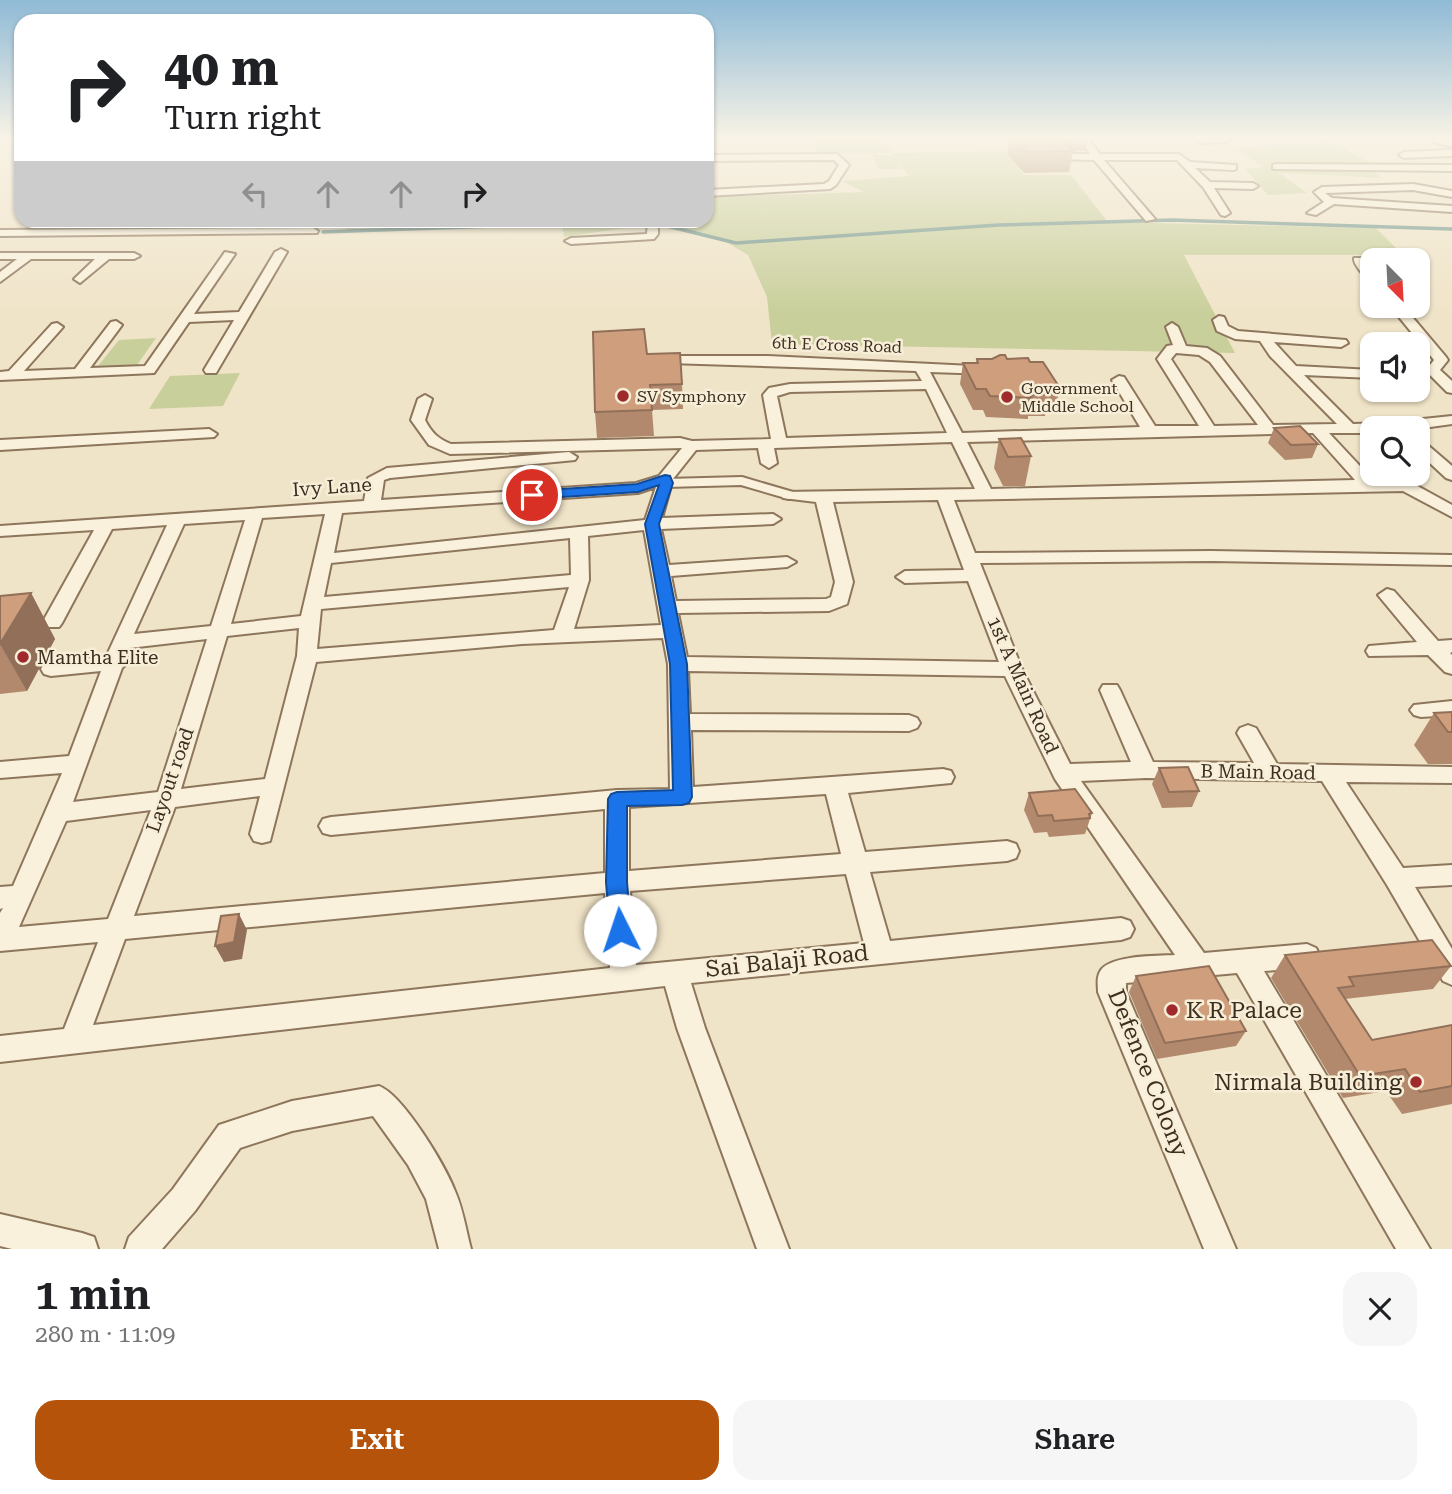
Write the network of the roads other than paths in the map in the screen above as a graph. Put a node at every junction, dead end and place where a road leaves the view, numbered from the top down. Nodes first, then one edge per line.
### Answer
1 (1132, 197) edge
2 (1215, 197) edge
3 (1323, 197) edge
4 (1331, 201) junction
5 (1452, 209) edge
6 (1225, 213) dead end
7 (1311, 213) dead end
8 (1150, 219) dead end
9 (653, 228) edge
10 (313, 231) dead end
11 (0, 233) edge
12 (59, 233) junction
13 (571, 241) dead end
14 (281, 252) dead end
15 (229, 254) dead end
16 (28, 256) junction
17 (106, 256) junction
18 (134, 256) dead end
19 (0, 257) edge
20 (1358, 260) dead end
21 (1360, 262) edge
22 (0, 278) edge
23 (80, 279) dead end
24 (243, 316) junction
25 (185, 318) junction
26 (1406, 318) edge
27 (1219, 320) dead end
28 (116, 325) dead end
29 (57, 327) dead end
30 (1172, 327) dead end
31 (1264, 337) junction
32 (1340, 343) dead end
33 (1181, 349) junction
34 (673, 360) edge
35 (923, 369) junction
36 (211, 370) dead end
37 (996, 370) edge
38 (1291, 370) junction
39 (79, 373) junction
40 (1360, 373) edge
41 (6, 376) edge
42 (1119, 380) dead end
43 (1430, 381) edge
44 (931, 385) junction
45 (1448, 385) edge
46 (425, 399) dead end
47 (1452, 421) edge
48 (1430, 424) edge
49 (1317, 429) junction
50 (1350, 429) junction
51 (1360, 429) edge
52 (1150, 430) junction
53 (1269, 430) junction
54 (1210, 431) junction
55 (209, 433) dead end
56 (957, 436) junction
57 (772, 442) junction
58 (630, 444) junction
59 (0, 445) edge
60 (692, 446) junction
61 (1430, 455) edge
62 (769, 463) dead end
63 (1452, 475) edge
64 (1360, 476) edge
65 (666, 481) junction
66 (1360, 485) edge
67 (1406, 486) edge
68 (985, 494) junction
69 (789, 495) joint
70 (944, 495) junction
71 (823, 497) junction
72 (372, 506) junction
73 (335, 508) junction
74 (1452, 512) edge
75 (255, 514) junction
76 (178, 519) junction
77 (773, 519) dead end
78 (106, 524) junction
79 (652, 524) junction
80 (0, 531) edge
81 (579, 533) junction
82 (323, 559) junction
83 (1452, 560) edge
84 (787, 562) dead end
85 (972, 566) junction
86 (660, 571) junction
87 (905, 577) dead end
88 (580, 580) junction
89 (1387, 595) dead end
90 (312, 612) junction
91 (669, 619) junction
92 (52, 623) dead end
93 (217, 632) junction
94 (562, 636) junction
95 (1442, 647) edge
96 (1377, 651) dead end
97 (119, 653) junction
98 (307, 656) junction
99 (678, 664) junction
100 (1452, 667) edge
101 (1012, 668) junction
102 (51, 669) dead end
103 (1110, 690) dead end
104 (1452, 708) edge
105 (1421, 710) dead end
106 (679, 722) junction
107 (909, 723) dead end
108 (1248, 733) dead end
109 (78, 763) junction
110 (0, 770) edge
111 (1146, 770) junction
112 (1270, 771) junction
113 (1063, 773) junction
114 (1329, 774) junction
115 (1452, 775) edge
116 (943, 777) dead end
117 (835, 785) junction
118 (275, 786) junction
119 (682, 797) junction
120 (167, 798) junction
121 (617, 799) junction
122 (57, 813) junction
123 (331, 826) dead end
124 (262, 834) dead end
125 (1007, 851) dead end
126 (856, 864) junction
127 (1452, 875) edge
128 (1396, 878) junction
129 (617, 882) junction
130 (11, 897) edge
131 (115, 928) junction
132 (1121, 929) dead end
133 (0, 939) edge
134 (1433, 945) junction
135 (1404, 949) edge
136 (880, 953) junction
137 (1337, 954) edge
138 (1244, 961) junction
139 (1197, 965) junction
140 (674, 973) junction
141 (1452, 973) edge
142 (624, 978) junction
143 (73, 1041) junction
144 (0, 1049) edge
145 (0, 1230) edge
146 (82, 1249) edge
147 (141, 1249) edge
148 (455, 1249) edge
149 (773, 1249) edge
150 (1220, 1249) edge
151 (1414, 1249) edge

1 - 8 street
2 - 6 street
3 - 4 street
4 - 5 street
4 - 7 street
9 - 13 street
10 - 12 street
11 - 12 street
12 - 16 street
14 - 24 street
15 - 25 street
16 - 17 street
16 - 19 street
16 - 22 street
17 - 18 street
17 - 23 street
20 - 21 street
24 - 25 street
24 - 36 street
25 - 39 street
26 - 45 street
27 - 31 street
28 - 39 street
29 - 41 street
30 - 33 street
31 - 32 street
31 - 38 street
33 - 53 street
33 - 54 street
34 - 35 street, 6th E Cross Road
35 - 37 street
35 - 44 street, 6th E Cross Road
38 - 40 street
38 - 50 street
39 - 41 street
42 - 52 street
43 - 45 street
44 - 56 street, 6th E Cross Road
44 - 57 street
46 - 58 street
47 - 48 street
49 - 50 street
49 - 53 street
49 - 64 street
50 - 51 street
52 - 54 street
52 - 56 street
53 - 54 street
55 - 59 street
56 - 57 street
56 - 68 street, 6th E Cross Road
57 - 60 street
57 - 62 street
58 - 60 street
58 - 72 street
60 - 65 street
61 - 63 street
65 - 69 street
65 - 72 street, Ivy Lane
65 - 79 street
66 - 68 street
67 - 74 street
68 - 70 street
69 - 71 street
70 - 71 street
70 - 85 street, 1st A Main Road
71 - 91 street
72 - 73 street, Ivy Lane
73 - 75 street, Ivy Lane
73 - 82 street
75 - 76 street, Ivy Lane
75 - 93 street, Layout road
76 - 78 street, Ivy Lane
76 - 97 street
77 - 79 street
78 - 80 street, Ivy Lane
78 - 92 street
79 - 81 street
79 - 86 street
81 - 82 street
81 - 88 street
82 - 90 street
83 - 85 street
84 - 86 street
85 - 87 street
85 - 101 street, 1st A Main Road
86 - 91 street
88 - 90 street
88 - 94 street
89 - 95 street
90 - 93 street
90 - 98 street
91 - 94 street
91 - 99 street
93 - 97 street
93 - 120 street, Layout road
94 - 98 street
95 - 96 street
95 - 100 street
97 - 102 street
97 - 109 street
98 - 118 street
99 - 101 street
99 - 106 street
101 - 113 street, 1st A Main Road
103 - 111 street
104 - 105 street
106 - 107 street
106 - 119 street
108 - 112 street
109 - 110 street
109 - 122 street
111 - 112 street, B Main Road
111 - 113 street, B Main Road
112 - 114 street, B Main Road
113 - 139 street, 1st A Main Road
114 - 115 street, B Main Road
114 - 128 street
116 - 117 street
117 - 119 street
117 - 126 street, Sai Balaji Road
118 - 120 street
118 - 124 street
119 - 121 street
120 - 122 street
120 - 131 street, Layout road
121 - 123 street
121 - 129 street
122 - 130 street
125 - 126 street
126 - 129 street
126 - 136 street, Sai Balaji Road
127 - 128 street
128 - 134 street
129 - 131 street
129 - 142 street
130 - 133 street
131 - 133 street
131 - 143 street, Layout road
132 - 136 street
134 - 135 street
134 - 141 street
136 - 140 street, Sai Balaji Road
137 - 138 street
138 - 139 street
138 - 151 street
139 - 150 street, Defence Colony
140 - 142 street
140 - 149 street, Sai Balaji Road
142 - 143 street
143 - 144 street
145 - 146 street
147 - 148 street

